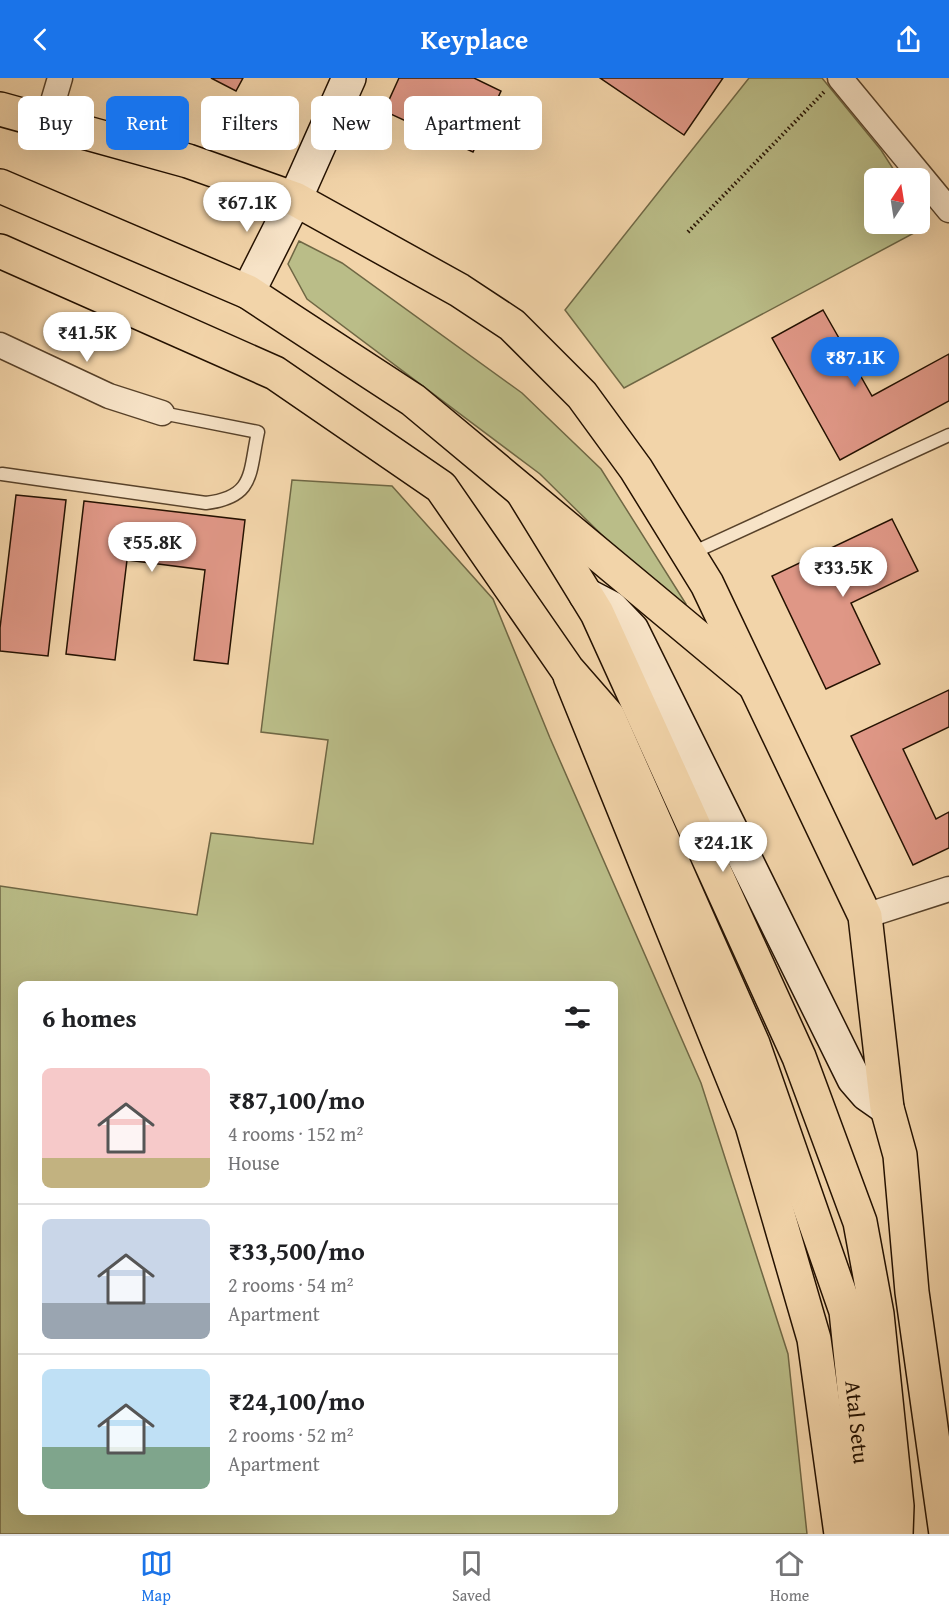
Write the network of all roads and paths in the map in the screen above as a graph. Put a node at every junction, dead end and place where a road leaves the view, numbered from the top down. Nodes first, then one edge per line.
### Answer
1 (60, 78) edge
2 (349, 78) edge
3 (835, 82) edge
4 (55, 96) edge
5 (0, 109) edge
6 (18, 114) edge
7 (94, 135) edge
8 (0, 186) edge
9 (295, 199) junction
10 (949, 210) edge
11 (688, 232) dead end
12 (0, 251) edge
13 (248, 292) junction
14 (0, 345) edge
15 (162, 413) joint
16 (949, 435) edge
17 (2, 474) dead end
18 (522, 491) junction
19 (688, 554) junction
20 (586, 595) junction
21 (567, 669) junction
22 (754, 684) junction
23 (949, 889) edge
24 (865, 916) junction
25 (887, 1107) junction
26 (862, 1313) junction
27 (841, 1534) edge
28 (864, 1534) edge
29 (896, 1534) edge
30 (946, 1534) edge

1 - 4 street
2 - 9 street
3 - 10 street
3 - 11 path
5 - 6 main road
7 - 9 main road
8 - 13 main road
9 - 13 street
9 - 19 main road
12 - 21 main road
13 - 18 main road
14 - 15 street
15 - 17 lane
16 - 19 lane
18 - 20 main road
18 - 22 main road
19 - 22 main road
20 - 25 street
20 - 26 main road
21 - 26 main road
21 - 27 main road
22 - 24 main road
23 - 24 street
24 - 25 main road
25 - 30 main road
26 - 28 main road, Atal Setu
26 - 29 main road, Atal Setu

